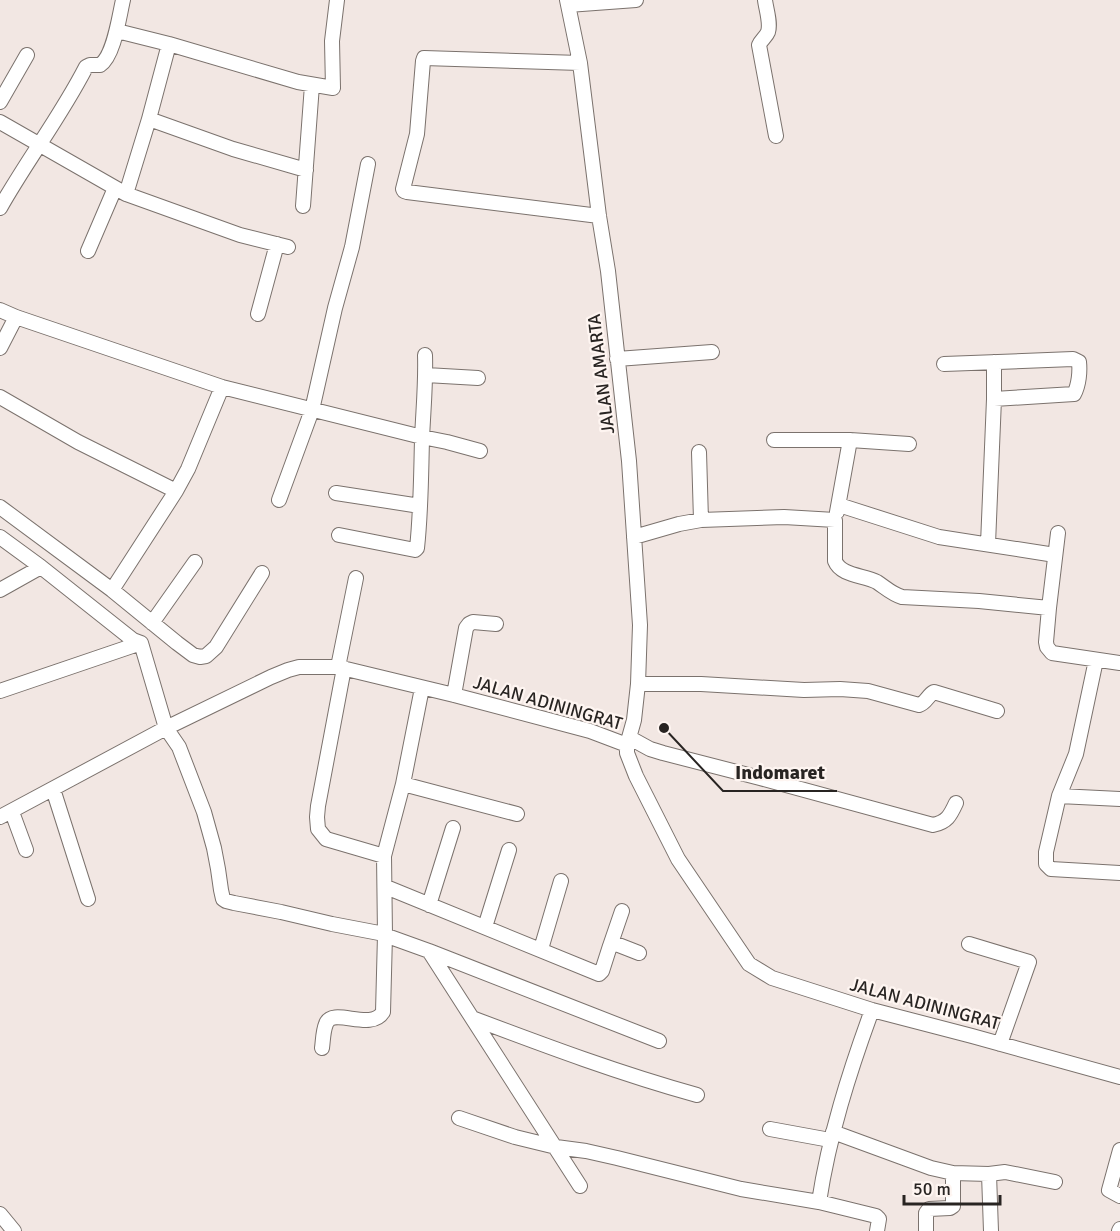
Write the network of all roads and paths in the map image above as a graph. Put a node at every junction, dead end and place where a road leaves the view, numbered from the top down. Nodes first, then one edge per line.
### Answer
1 (123, 0) edge
2 (337, 0) edge
3 (636, 0) edge
4 (765, 0) edge
5 (568, 3) edge
6 (117, 31) junction
7 (169, 44) junction
8 (27, 55) dead end
9 (580, 63) junction
10 (312, 85) junction
11 (0, 102) edge
12 (148, 119) junction
13 (0, 122) edge
14 (776, 136) dead end
15 (40, 145) junction
16 (369, 164) dead end
17 (306, 170) junction
18 (120, 191) junction
19 (303, 206) dead end
20 (0, 208) edge
21 (599, 216) junction
22 (88, 251) dead end
23 (0, 310) edge
24 (258, 314) dead end
25 (16, 316) junction
26 (0, 348) edge
27 (712, 352) dead end
28 (425, 355) dead end
29 (617, 359) junction
30 (994, 362) junction
31 (945, 364) dead end
32 (426, 375) junction
33 (478, 378) dead end
34 (222, 387) junction
35 (0, 397) edge
36 (994, 399) junction
37 (312, 410) junction
38 (422, 437) junction
39 (774, 440) dead end
40 (850, 440) junction
41 (909, 444) dead end
42 (480, 451) dead end
43 (699, 452) dead end
44 (176, 491) junction
45 (336, 493) dead end
46 (279, 500) dead end
47 (839, 505) junction
48 (420, 506) junction
49 (0, 507) edge
50 (701, 520) junction
51 (835, 520) junction
52 (1058, 533) dead end
53 (339, 535) dead end
54 (0, 537) edge
55 (634, 537) junction
56 (988, 544) junction
57 (1055, 555) junction
58 (195, 562) dead end
59 (41, 567) junction
60 (262, 573) dead end
61 (356, 578) dead end
62 (0, 590) edge
63 (112, 590) junction
64 (1048, 608) junction
65 (152, 623) junction
66 (496, 624) dead end
67 (141, 643) junction
68 (1096, 660) junction
69 (1120, 663) edge
70 (341, 668) junction
71 (638, 684) junction
72 (422, 688) junction
73 (0, 691) edge
74 (454, 695) junction
75 (997, 711) dead end
76 (166, 729) junction
77 (628, 741) junction
78 (402, 784) junction
79 (53, 789) junction
80 (1059, 796) junction
81 (1120, 799) edge
82 (956, 803) dead end
83 (6, 814) edge
84 (517, 814) dead end
85 (453, 828) dead end
86 (26, 850) dead end
87 (509, 850) dead end
88 (384, 856) junction
89 (1120, 873) edge
90 (561, 882) dead end
91 (386, 887) junction
92 (88, 899) dead end
93 (429, 905) junction
94 (622, 911) dead end
95 (485, 927) junction
96 (386, 935) junction
97 (969, 944) dead end
98 (610, 945) junction
99 (541, 950) junction
100 (429, 951) junction
101 (639, 953) dead end
102 (872, 1010) junction
103 (472, 1018) junction
104 (659, 1041) dead end
105 (1000, 1044) junction
106 (322, 1048) dead end
107 (1120, 1077) edge
108 (697, 1095) dead end
109 (459, 1118) dead end
110 (770, 1129) dead end
111 (831, 1136) junction
112 (556, 1147) junction
113 (1120, 1150) edge
114 (953, 1173) junction
115 (989, 1174) junction
116 (1055, 1182) dead end
117 (580, 1186) dead end
118 (1120, 1196) edge
119 (819, 1202) junction
120 (0, 1214) edge
121 (14, 1231) edge
122 (877, 1231) edge
123 (926, 1231) edge
124 (991, 1231) edge

1 - 6 street
2 - 10 street
3 - 5 street
4 - 14 street
5 - 9 street, JALAN AMARTA
6 - 7 street
6 - 15 street
7 - 10 street
7 - 12 street
8 - 11 street
9 - 21 street, JALAN AMARTA
9 - 21 street
10 - 17 street
12 - 17 street
12 - 18 street
13 - 15 street
15 - 18 street
15 - 20 street
16 - 37 street
17 - 19 street
18 - 22 street
18 - 24 street
21 - 29 street, JALAN AMARTA
23 - 25 street
25 - 26 street
25 - 34 street
27 - 29 street
28 - 32 street
29 - 55 street, JALAN AMARTA
30 - 31 street
30 - 36 street
30 - 36 street
32 - 33 street
32 - 38 street
34 - 37 street
34 - 44 street
35 - 44 street
36 - 56 street
37 - 38 street
37 - 46 street
38 - 42 street
38 - 48 street
39 - 40 street
40 - 41 street
40 - 47 street
43 - 50 street
44 - 63 street
45 - 48 street
47 - 51 street
47 - 56 street
48 - 53 street
49 - 63 street
50 - 51 street
50 - 55 street
51 - 64 street
52 - 57 street
54 - 59 street
55 - 71 street, JALAN AMARTA
56 - 57 street
57 - 64 street
58 - 65 street
59 - 62 street
59 - 67 street
60 - 65 street
61 - 70 street
63 - 65 street
64 - 68 street
66 - 74 street
67 - 73 street
67 - 76 street
68 - 69 street
68 - 80 street
70 - 72 street, JALAN ADININGRAT
70 - 76 street, JALAN ADININGRAT
70 - 88 street
71 - 75 street
71 - 77 street, JALAN AMARTA
72 - 74 street, JALAN ADININGRAT
72 - 78 street
74 - 77 street, JALAN ADININGRAT
76 - 79 street, JALAN ADININGRAT
76 - 96 street
77 - 82 street
77 - 102 street, JALAN ADININGRAT
78 - 84 street
78 - 88 street
79 - 83 street, JALAN ADININGRAT
79 - 92 street
80 - 81 street
80 - 89 street
83 - 86 street
85 - 93 street
87 - 95 street
88 - 91 street
90 - 99 street
91 - 93 street
91 - 96 street
93 - 95 street
94 - 98 street
95 - 99 street
96 - 100 street
96 - 106 street
97 - 105 street
98 - 99 street
98 - 101 street
100 - 103 street
100 - 104 street
102 - 105 street, JALAN ADININGRAT
102 - 111 street
103 - 108 street
103 - 112 street
105 - 107 street, JALAN ADININGRAT
109 - 112 street
110 - 111 street
111 - 114 street
111 - 119 street
112 - 117 street
112 - 119 street
113 - 118 street
114 - 115 street
114 - 123 street
115 - 116 street
115 - 124 street
119 - 122 street
120 - 121 street

